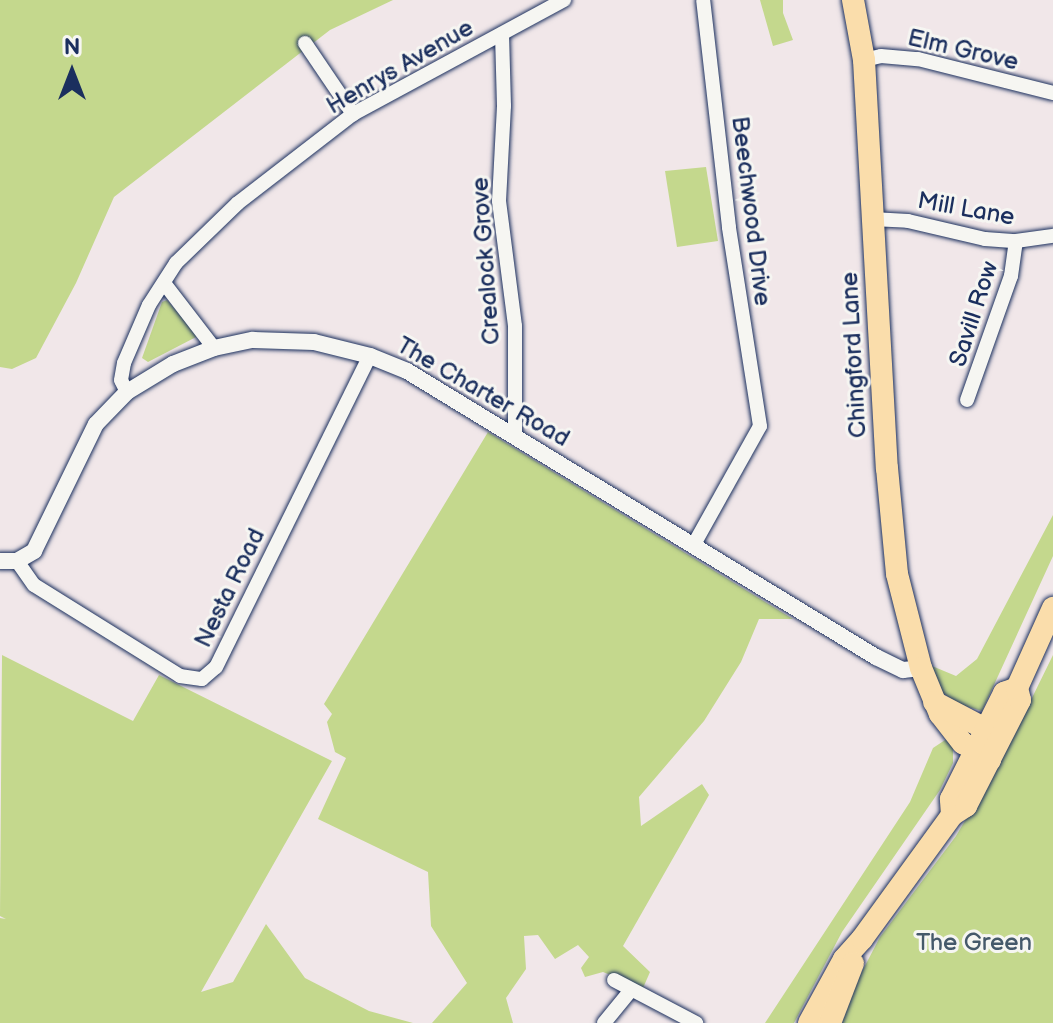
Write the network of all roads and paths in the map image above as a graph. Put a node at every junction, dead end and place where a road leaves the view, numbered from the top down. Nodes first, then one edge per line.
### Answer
1 (564, 0) edge
2 (853, 0) edge
3 (705, 1) edge
4 (502, 34) junction
5 (305, 43) dead end
6 (864, 60) junction
7 (1053, 93) edge
8 (353, 114) junction
9 (872, 219) junction
10 (1053, 236) edge
11 (1016, 241) junction
12 (164, 283) junction
13 (214, 348) junction
14 (370, 356) junction
15 (127, 392) junction
16 (967, 400) dead end
17 (515, 437) junction
18 (693, 546) junction
19 (8, 561) edge
20 (1053, 608) edge
21 (921, 668) junction
22 (934, 702) junction
23 (993, 734) junction
24 (982, 756) junction
25 (862, 939) junction
26 (614, 980) dead end
27 (631, 990) junction
28 (604, 1023) edge
29 (696, 1023) edge
30 (809, 1023) edge
31 (830, 1023) edge

1 - 4 street, Henrys Avenue
2 - 6 main road, Chingford Lane
3 - 18 street, Beechwood Drive
4 - 8 street, Henrys Avenue
4 - 17 street, Crealock Grove
5 - 8 street
6 - 7 street, Elm Grove
6 - 9 main road, Chingford Lane
8 - 12 street, Henrys Avenue
9 - 11 street, Mill Lane
9 - 21 main road, Chingford Lane
10 - 11 street, Mill Lane
11 - 16 street, Savill Row
12 - 13 street
12 - 15 street, Henrys Avenue
13 - 14 street, The Charter Road
13 - 15 street, The Charter Road
14 - 17 street, The Charter Road
14 - 19 street, Nesta Road
15 - 19 street, The Charter Road
17 - 18 street, The Charter Road
18 - 21 street, The Charter Road
20 - 23 main road
21 - 22 main road, Chingford Lane
22 - 23 main road
22 - 24 main road, Chingford Lane
23 - 24 main road
24 - 25 main road
25 - 30 main road
25 - 31 main road
26 - 27 street
27 - 28 street
27 - 29 street

